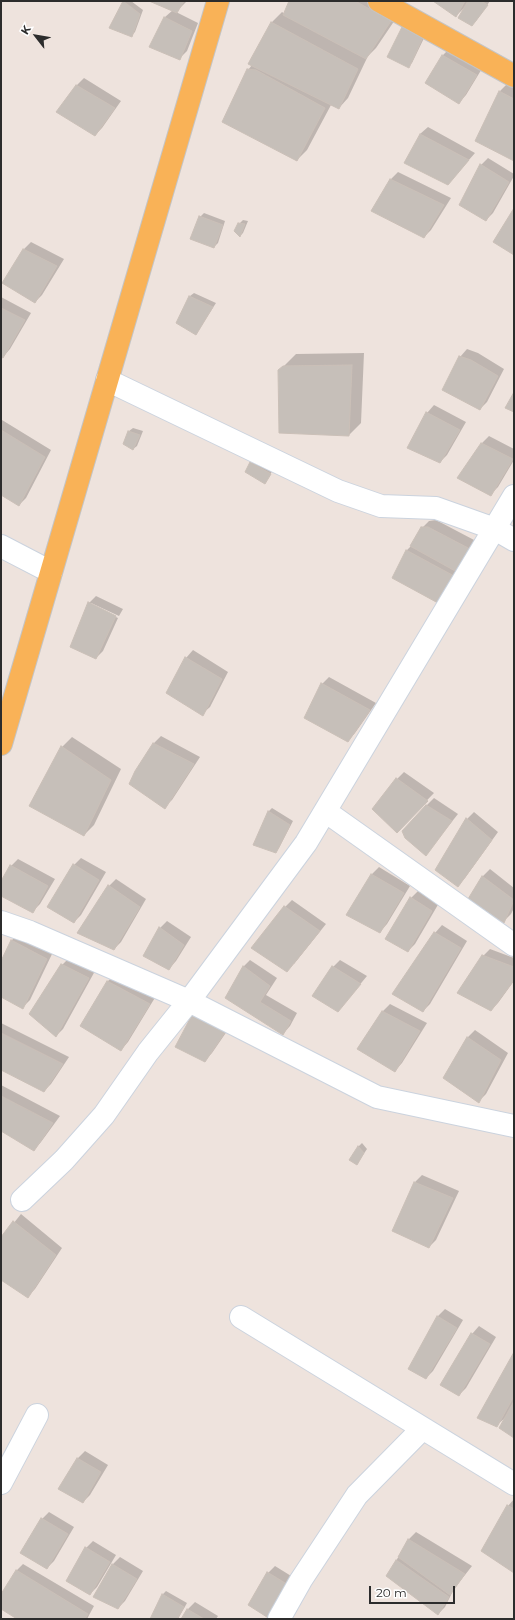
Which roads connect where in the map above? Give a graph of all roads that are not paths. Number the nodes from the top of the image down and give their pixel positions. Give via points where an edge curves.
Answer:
1 (218, 1) edge
2 (379, 1) edge
3 (514, 76) edge
4 (107, 380) junction
5 (514, 496) edge
6 (495, 529) junction
7 (514, 540) edge
8 (1, 546) edge
9 (51, 572) junction
10 (1, 744) edge
11 (325, 812) junction
12 (1, 922) edge
13 (514, 945) edge
14 (189, 1001) junction
15 (514, 1126) edge
16 (22, 1200) dead end
17 (241, 1317) dead end
18 (37, 1415) dead end
19 (422, 1428) junction
20 (1, 1483) edge
21 (514, 1484) edge
22 (279, 1619) edge

1 - 4 main road
2 - 3 main road
4 - 6 street via 338,491 381,506 436,508
4 - 9 main road
5 - 6 street
6 - 7 street
6 - 11 street
8 - 9 street
9 - 10 main road
11 - 13 street
11 - 14 street via 306,843
12 - 14 street via 30,932
14 - 15 street via 377,1097
14 - 16 street via 148,1052 104,1115 64,1160
17 - 19 street
18 - 20 street
19 - 21 street
19 - 22 street via 357,1495 301,1580

